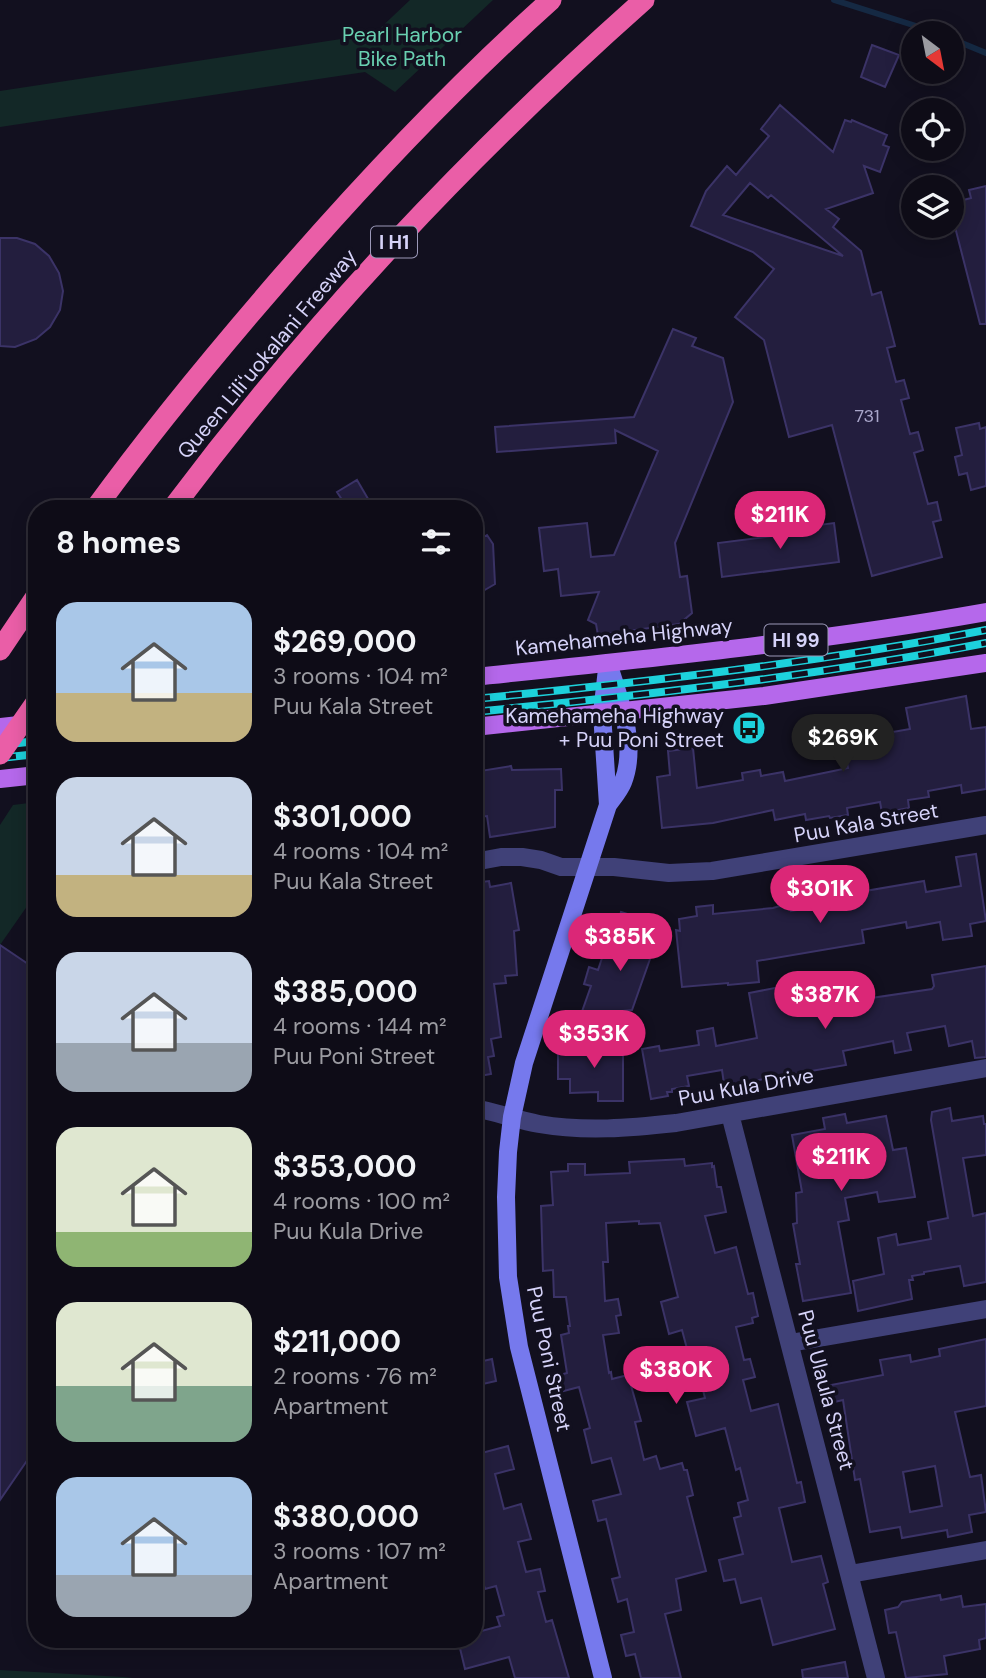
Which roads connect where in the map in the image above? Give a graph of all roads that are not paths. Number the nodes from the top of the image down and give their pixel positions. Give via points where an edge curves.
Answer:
1 (551, 0) edge
2 (644, 0) edge
3 (102, 500) edge
4 (179, 500) edge
5 (28, 607) edge
6 (986, 612) edge
7 (4, 643) edge
8 (608, 663) junction
9 (986, 663) edge
10 (483, 676) edge
11 (624, 711) junction
12 (602, 713) junction
13 (28, 714) edge
14 (28, 724) edge
15 (483, 726) edge
16 (0, 727) edge
17 (0, 754) edge
18 (28, 776) edge
19 (0, 779) edge
20 (608, 805) junction
21 (986, 825) edge
22 (483, 860) edge
23 (587, 867) junction
24 (986, 1068) edge
25 (483, 1110) edge
26 (730, 1114) junction
27 (513, 1117) junction
28 (986, 1309) edge
29 (790, 1343) junction
30 (986, 1550) edge
31 (850, 1574) junction
32 (603, 1678) edge
33 (876, 1678) edge

1 - 3 highway, Queen Liliʻuokalani Freeway via 472,72 302,253 142,444
2 - 4 highway, Queen Liliʻuokalani Freeway / I H1 via 510,122 349,290 273,378
5 - 7 highway
6 - 8 main road, Kamehameha Highway / HI 99
8 - 10 main road, Kamehameha Highway / HI 99
8 - 11 street, Puu Poni Street
8 - 12 street, Puu Poni Street
9 - 11 main road, HI 99 via 764,696
11 - 12 main road, HI 99
11 - 20 street, Puu Poni Street via 627,763 623,783
12 - 15 main road, HI 99
12 - 20 street, Puu Poni Street
13 - 17 highway, bridge
14 - 16 main road
18 - 19 main road
20 - 23 street, Puu Poni Street
21 - 23 street, Puu Kala Street via 712,871
22 - 23 street, Puu Kala Street via 522,857 561,867
23 - 27 street, Puu Poni Street via 534,1029
24 - 26 street, Puu Kula Drive
25 - 27 street, Puu Kula Drive
26 - 27 street, Puu Kula Drive via 598,1130
26 - 29 street, Puu Ulaula Street
27 - 32 street, Puu Poni Street via 506,1240 513,1315
28 - 29 street
29 - 31 street, Puu Ulaula Street
30 - 31 street
31 - 33 street, Puu Ulaula Street

